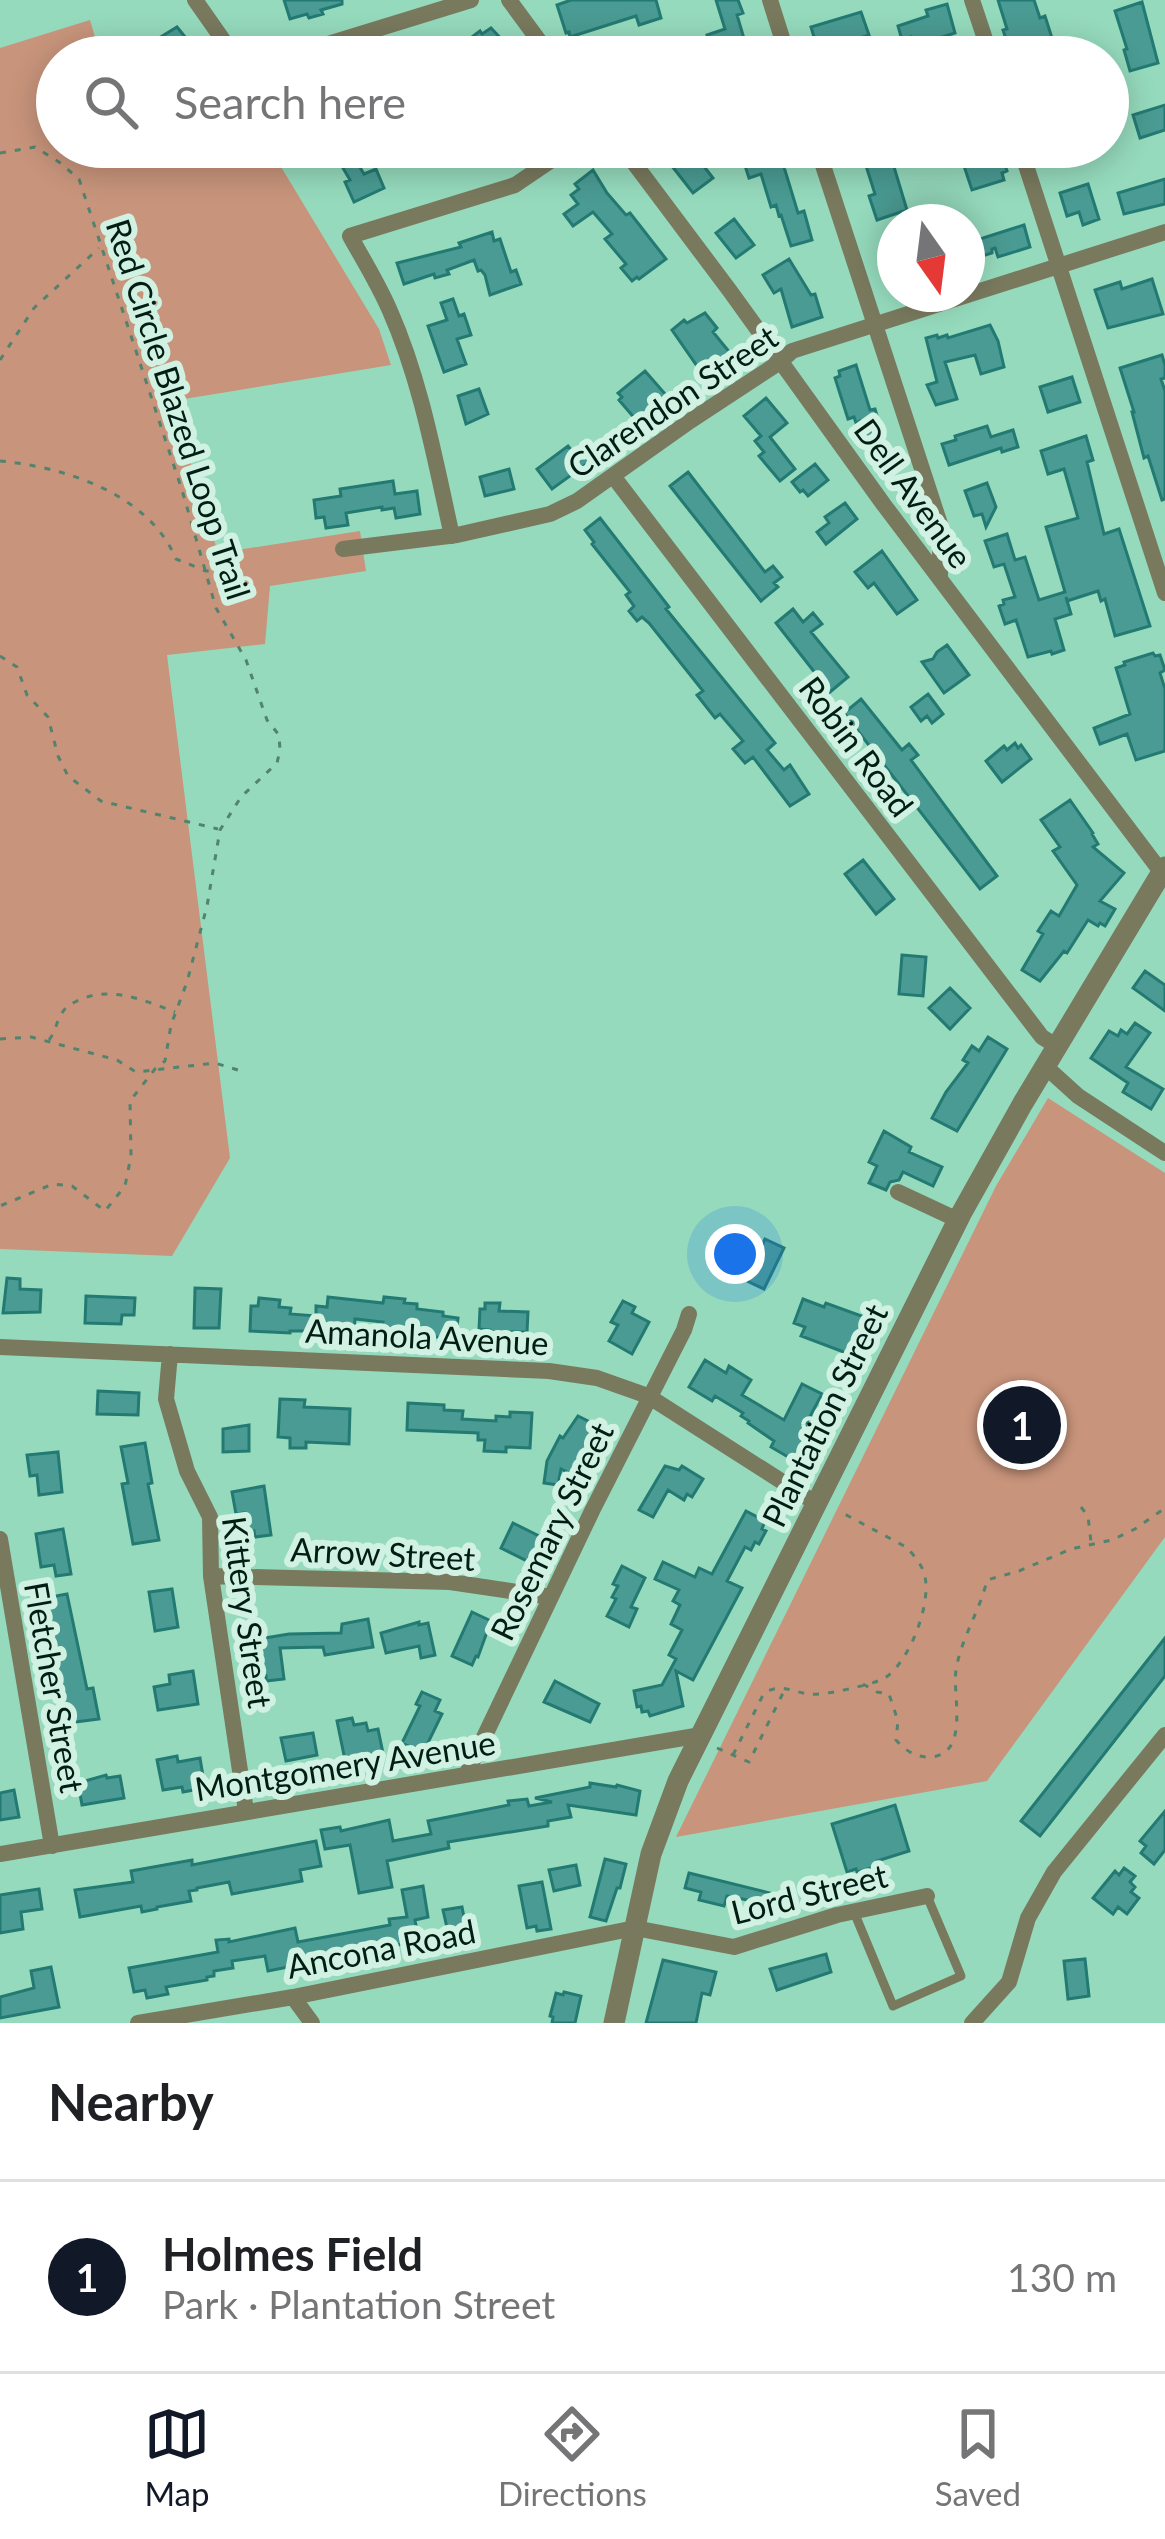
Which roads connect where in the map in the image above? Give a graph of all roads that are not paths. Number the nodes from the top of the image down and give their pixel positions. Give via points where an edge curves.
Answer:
1 (196, 0) edge
2 (471, 0) edge
3 (508, 0) edge
4 (770, 0) edge
5 (972, 0) edge
6 (221, 36) edge
7 (354, 36) edge
8 (535, 36) edge
9 (781, 36) edge
10 (984, 36) edge
11 (540, 168) edge
12 (638, 168) edge
13 (824, 168) edge
14 (1027, 168) edge
15 (1165, 232) edge
16 (1059, 266) junction
17 (874, 323) junction
18 (781, 362) junction
19 (613, 476) junction
20 (452, 536) junction
21 (344, 549) dead end
22 (940, 580) junction
23 (1165, 593) edge
24 (1163, 870) edge
25 (1058, 1047) junction
26 (1046, 1067) junction
27 (1165, 1153) edge
28 (898, 1192) dead end
29 (958, 1220) junction
30 (689, 1314) dead end
31 (0, 1347) edge
32 (170, 1354) junction
33 (650, 1397) junction
34 (817, 1504) junction
35 (0, 1539) edge
36 (212, 1576) junction
37 (551, 1597) junction
38 (1165, 1735) edge
39 (708, 1741) junction
40 (466, 1775) junction
41 (246, 1811) junction
42 (52, 1846) junction
43 (0, 1854) edge
44 (928, 1896) joint
45 (854, 1912) junction
46 (635, 1928) junction
47 (293, 1997) junction
48 (138, 2023) edge
49 (312, 2023) edge
50 (614, 2023) edge
51 (972, 2023) edge

1 - 6 street
2 - 7 street
3 - 8 street
4 - 9 street
5 - 10 street
11 - 20 street via 515,185 350,236 403,344
12 - 18 street, Dell Avenue
13 - 17 street
14 - 16 street
15 - 16 street, Clarendon Street
16 - 17 street, Clarendon Street
16 - 23 street
17 - 18 street, Clarendon Street
17 - 22 street via 940,524
18 - 19 street, Clarendon Street
18 - 22 street, Dell Avenue
19 - 20 street, Clarendon Street via 550,514
19 - 25 street, Robin Road via 1042,1037
20 - 21 street, Clarendon Street
22 - 24 street, Dell Avenue
24 - 25 street, Plantation Street
25 - 26 street, Plantation Street
26 - 27 street
26 - 29 street, Plantation Street
28 - 29 street
29 - 34 street, Plantation Street
30 - 33 street, Rosemary Street
31 - 32 street, Amanola Avenue
32 - 33 street, Amanola Avenue via 550,1371
32 - 36 street, Kittery Street via 166,1399 210,1517
33 - 34 street, Amanola Avenue
33 - 37 street, Rosemary Street
34 - 39 street, Plantation Street
35 - 42 street, Fletcher Street
36 - 37 street, Arrow Street via 450,1582
36 - 41 street, Kittery Street
37 - 40 street, Rosemary Street
38 - 51 street via 1048,1882 1009,1982
39 - 40 street, Montgomery Avenue
39 - 46 street, Plantation Street via 677,1781
40 - 41 street, Montgomery Avenue
41 - 42 street, Montgomery Avenue
42 - 43 street, Montgomery Avenue
44 - 45 street, Lord Street
44 - 45 lane via 962,1976 893,2006
45 - 46 street, Lord Street via 734,1947
46 - 47 street, Ancona Road
46 - 50 street, Plantation Street
47 - 48 street, Ancona Road
47 - 49 street

